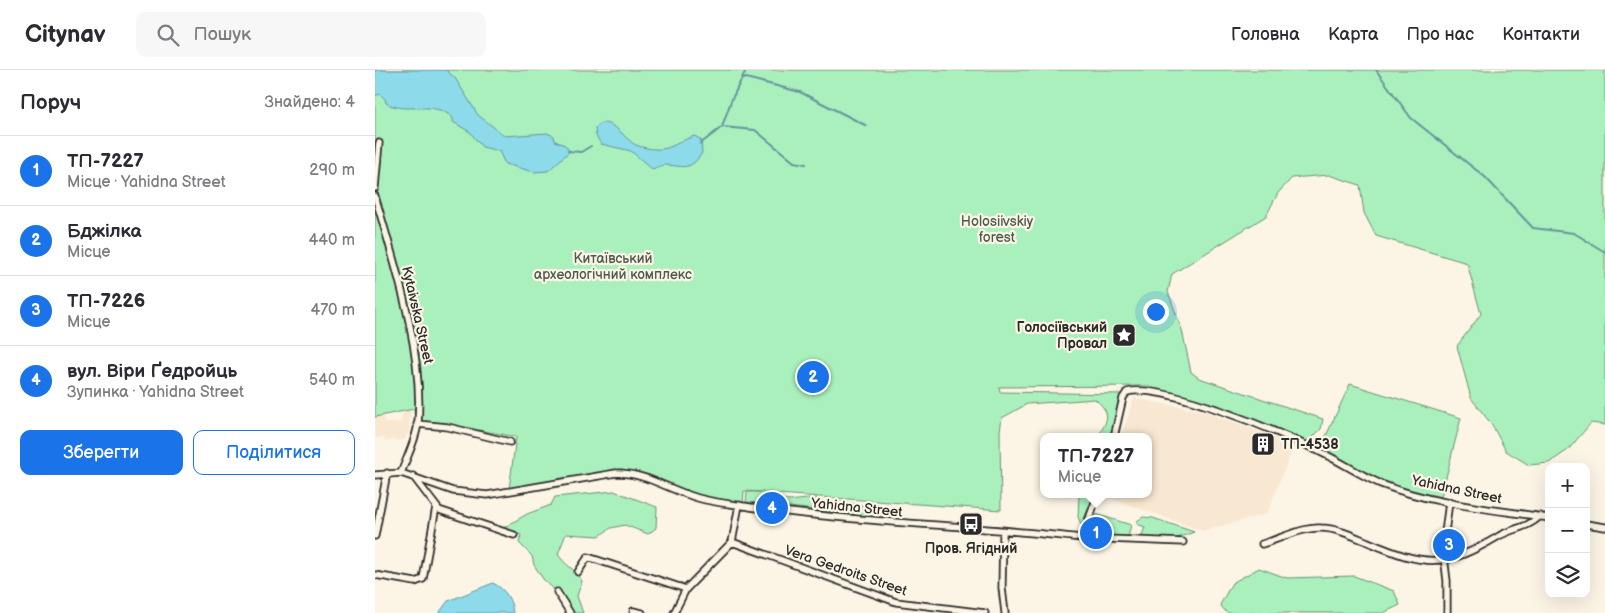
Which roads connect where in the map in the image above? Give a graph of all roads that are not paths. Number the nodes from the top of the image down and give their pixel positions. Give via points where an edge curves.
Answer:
1 (379, 143) dead end
2 (375, 188) edge
3 (375, 196) edge
4 (417, 424) junction
5 (1115, 433) edge
6 (510, 442) dead end
7 (387, 473) junction
8 (401, 473) junction
9 (375, 475) edge
10 (413, 476) junction
11 (1097, 498) edge
12 (1449, 502) junction
13 (739, 505) junction
14 (436, 507) junction
15 (1540, 516) junction
16 (1545, 517) edge
17 (1590, 524) edge
18 (1605, 526) edge
19 (1003, 530) junction
20 (514, 535) dead end
21 (375, 536) edge
22 (1082, 538) junction
23 (732, 542) junction
24 (1183, 542) dead end
25 (1262, 544) dead end
26 (1445, 560) junction
27 (578, 572) dead end
28 (375, 575) edge
29 (686, 589) junction
30 (557, 592) dead end
31 (633, 611) dead end
32 (570, 613) edge
33 (642, 613) edge
34 (674, 613) edge
35 (985, 613) edge
36 (1005, 613) edge
37 (1447, 613) edge

1 - 2 street
3 - 4 street, Kytaivska Street via 417,360
4 - 6 street via 448,427
4 - 8 street, Kytaivska Street
5 - 12 street, Yahidna Street via 1127,392 1137,389 1158,392 1220,411 1313,448 1381,483 1427,499
7 - 8 street
7 - 9 street
7 - 21 street
8 - 10 street, Yahidna Street
10 - 13 street, Yahidna Street via 453,491 487,495 631,473 644,475 666,487 699,498
10 - 14 street
11 - 22 street
12 - 15 street, Yahidna Street
12 - 26 street via 1443,532
13 - 19 street, Yahidna Street via 887,523
13 - 23 street
14 - 20 street via 447,514
14 - 28 street via 423,579 415,582
15 - 16 street, Yahidna Street
15 - 26 street via 1532,524 1506,532
17 - 18 street
19 - 22 street, Yahidna Street
19 - 36 street
22 - 24 street, Yahidna Street
23 - 29 street
23 - 35 street, Vera Gedroits Street via 896,602
25 - 26 street via 1320,528 1356,537 1415,560
26 - 37 street
27 - 29 street via 589,557
29 - 34 street
30 - 32 street
31 - 33 street

